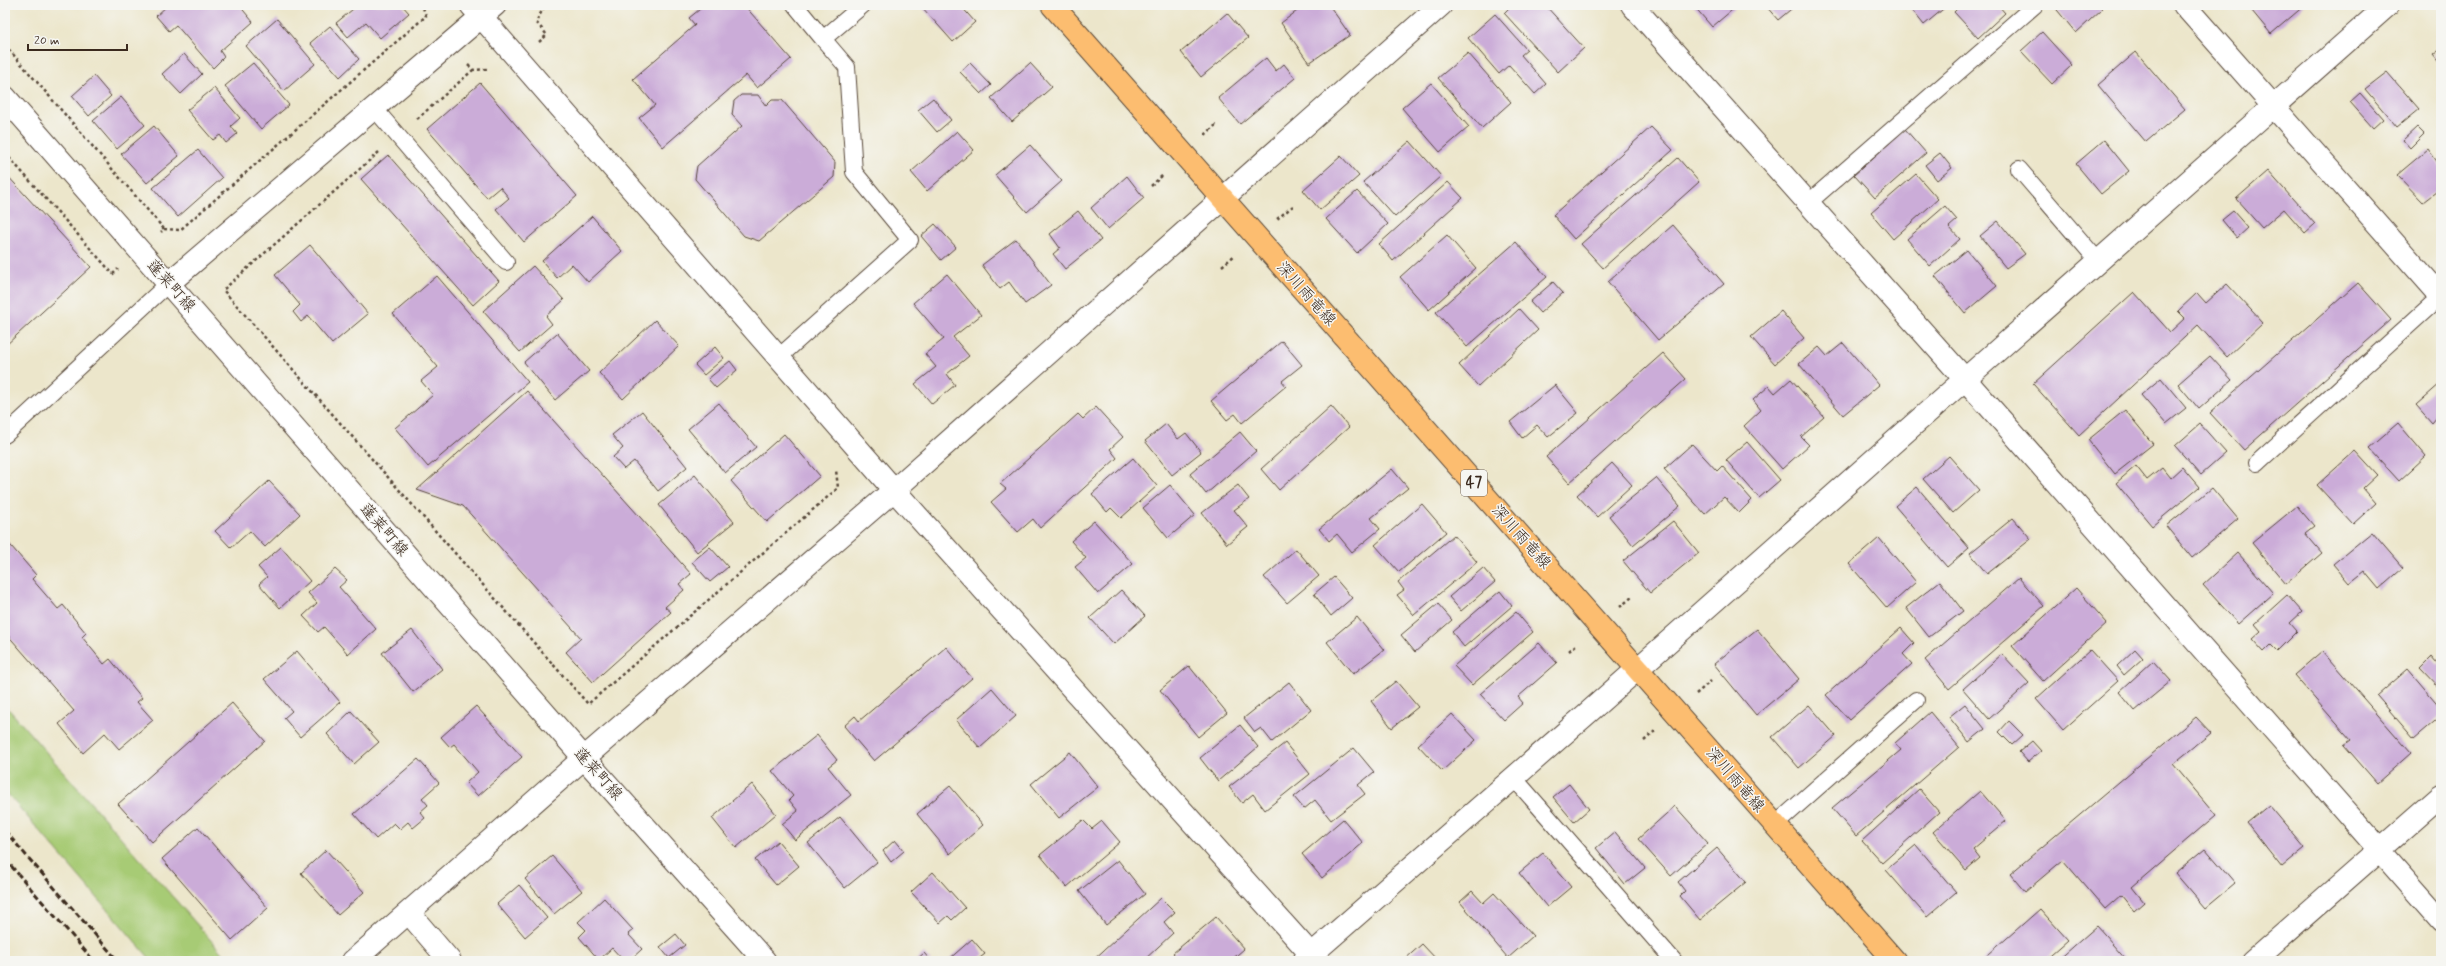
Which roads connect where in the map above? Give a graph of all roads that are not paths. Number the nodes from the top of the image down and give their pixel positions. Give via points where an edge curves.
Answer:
1 (796, 5) edge
2 (862, 5) edge
3 (1052, 5) edge
4 (1441, 5) edge
5 (1632, 5) edge
6 (2035, 5) edge
7 (2184, 5) edge
8 (2388, 5) edge
9 (483, 9) edge
10 (823, 39) junction
11 (5, 98) edge
12 (2274, 107) junction
13 (374, 108) junction
14 (2019, 169) dead end
15 (1221, 198) junction
16 (1808, 203) junction
17 (2098, 261) junction
18 (506, 262) dead end
19 (169, 284) junction
20 (2441, 296) edge
21 (779, 357) junction
22 (1965, 379) junction
23 (5, 436) edge
24 (2257, 463) dead end
25 (894, 490) junction
26 (1637, 668) junction
27 (1916, 700) dead end
28 (584, 758) junction
29 (1514, 778) junction
30 (2441, 796) edge
31 (1775, 825) junction
32 (2380, 848) junction
33 (408, 913) junction
34 (2441, 920) edge
35 (1311, 959) edge
36 (353, 961) edge
37 (450, 961) edge
38 (765, 961) edge
39 (1674, 961) edge
40 (1895, 961) edge
41 (2253, 961) edge

1 - 10 lane
2 - 10 lane
3 - 15 main road, 深川雨竜線 / 47
4 - 15 street
5 - 16 street
6 - 16 lane
7 - 12 street
8 - 12 street
9 - 13 street
9 - 21 street
10 - 21 lane via 846,67 854,172 910,240
11 - 19 street, 蓬莱町線
12 - 17 street
12 - 20 street
13 - 18 lane
13 - 19 street
14 - 17 lane
15 - 25 street
15 - 26 main road, 深川雨竜線 / 47
16 - 22 street
17 - 22 street
19 - 23 lane
19 - 28 street, 蓬莱町線
20 - 24 lane
21 - 25 street
22 - 26 street
22 - 32 street
25 - 28 street
25 - 35 street
26 - 29 street
26 - 31 main road, 深川雨竜線 / 47
27 - 31 lane
28 - 33 street
28 - 38 street, 蓬莱町線
29 - 35 street
29 - 39 lane
30 - 32 street
31 - 40 main road, 深川雨竜線 / 47
32 - 34 street
32 - 41 street
33 - 36 street
33 - 37 street

